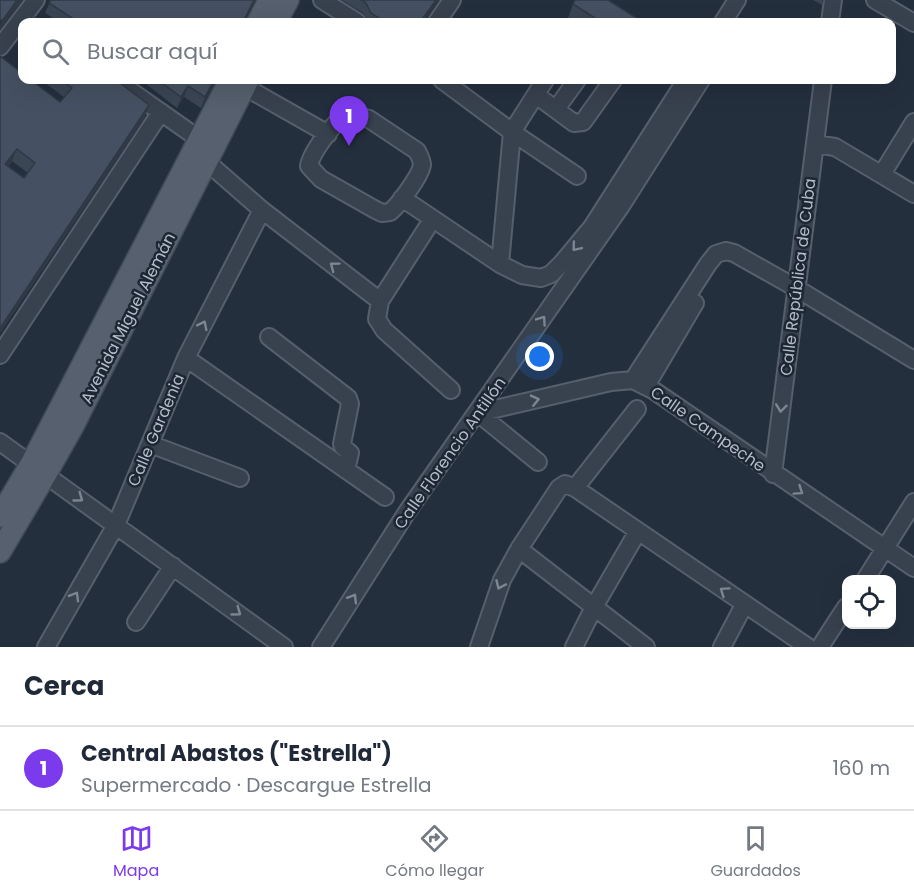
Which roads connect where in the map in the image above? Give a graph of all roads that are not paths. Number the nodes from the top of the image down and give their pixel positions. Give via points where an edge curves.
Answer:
1 (36, 0) edge
2 (269, 0) edge
3 (280, 0) edge
4 (288, 0) edge
5 (322, 0) edge
6 (452, 0) edge
7 (737, 0) edge
8 (750, 0) edge
9 (833, 0) edge
10 (875, 0) edge
11 (30, 18) edge
12 (260, 18) edge
13 (270, 18) edge
14 (278, 18) edge
15 (351, 18) edge
16 (440, 18) edge
17 (726, 18) edge
18 (739, 18) edge
19 (831, 18) edge
20 (914, 23) edge
21 (18, 30) edge
22 (1, 45) edge
23 (121, 84) edge
24 (239, 84) edge
25 (246, 84) edge
26 (447, 84) edge
27 (543, 84) edge
28 (574, 84) edge
29 (610, 84) edge
30 (683, 84) edge
31 (698, 84) edge
32 (822, 84) edge
33 (536, 95) junction
34 (556, 109) junction
35 (161, 112) junction
36 (914, 122) edge
37 (512, 132) junction
38 (328, 134) junction
39 (815, 144) junction
40 (199, 151) junction
41 (882, 174) junction
42 (577, 176) dead end
43 (914, 194) edge
44 (402, 198) junction
45 (262, 210) junction
46 (432, 219) junction
47 (500, 264) junction
48 (796, 288) junction
49 (381, 301) junction
50 (269, 337) dead end
51 (0, 355) edge
52 (186, 358) junction
53 (914, 360) edge
54 (639, 383) junction
55 (450, 390) dead end
56 (637, 409) dead end
57 (478, 413) junction
58 (0, 442) edge
59 (150, 444) junction
60 (538, 462) dead end
61 (38, 469) junction
62 (346, 470) junction
63 (773, 474) junction
64 (240, 478) dead end
65 (570, 486) junction
66 (385, 497) dead end
67 (914, 502) edge
68 (0, 516) edge
69 (116, 525) junction
70 (638, 531) junction
71 (0, 536) edge
72 (519, 549) junction
73 (885, 549) junction
74 (0, 552) edge
75 (173, 566) junction
76 (914, 568) edge
77 (868, 575) edge
78 (744, 605) junction
79 (594, 607) junction
80 (842, 613) edge
81 (136, 622) dead end
82 (46, 647) edge
83 (284, 647) edge
84 (321, 647) edge
85 (479, 647) edge
86 (574, 647) edge
87 (646, 647) edge
88 (722, 647) edge
89 (808, 647) edge
90 (820, 647) edge

1 - 11 street
2 - 12 main road
3 - 13 street
4 - 14 main road
5 - 15 street
6 - 16 street
7 - 17 street
8 - 18 street
9 - 19 street
10 - 20 street
21 - 22 street
23 - 35 street
24 - 40 main road, Avenida Miguel Alemán
25 - 38 street
26 - 37 street
27 - 33 street
28 - 34 street
29 - 34 street via 583,122 574,123
30 -> 47 street via 610,200 551,274 532,278
57 -> 31 street, Calle Florencio Antillón via 621,206
32 - 39 street, Calle República de Cuba
33 - 34 street
33 - 37 street
35 - 40 street
35 - 51 street
36 - 41 street
37 - 42 street
37 - 47 street
38 - 44 street via 309,162 315,174 382,213 390,212
38 - 44 street via 343,116 356,115 369,119 417,151 422,164
39 - 41 street via 836,147
39 - 48 street, Calle República de Cuba
40 - 45 street
40 - 61 main road, Avenida Miguel Alemán
41 - 43 street
44 - 46 street
49 -> 45 street
52 -> 45 street, Calle Gardenia
46 - 47 street
46 - 49 street
48 - 53 street
48 - 54 street via 734,253 716,254
48 -> 63 street, Calle República de Cuba
49 - 55 street via 377,310 379,324
50 - 62 street via 348,398 342,444 350,453
52 - 59 street, Calle Gardenia
52 - 62 street
57 -> 54 street, Calle Campeche via 611,381
54 - 63 street, Calle Campeche
56 - 65 street
57 - 60 street
84 -> 57 street, Calle Florencio Antillón via 407,512
58 - 61 street
59 - 64 street
59 - 69 street, Calle Gardenia
61 - 68 main road, Avenida Miguel Alemán
61 -> 69 street
61 - 71 street
61 - 74 main road, Avenida Miguel Alemán
62 - 66 street
63 -> 73 street, Calle Campeche
65 - 70 street
65 - 72 street via 560,488
67 - 73 street
69 - 75 street
82 -> 69 street, Calle Gardenia
78 -> 70 street
70 - 79 street
72 - 79 street
72 -> 85 street via 502,580
73 - 76 street, Calle Campeche
73 - 77 street
75 - 81 street
75 -> 83 street
78 - 88 street
78 - 89 street
79 - 86 street
79 - 87 street
80 - 90 street

